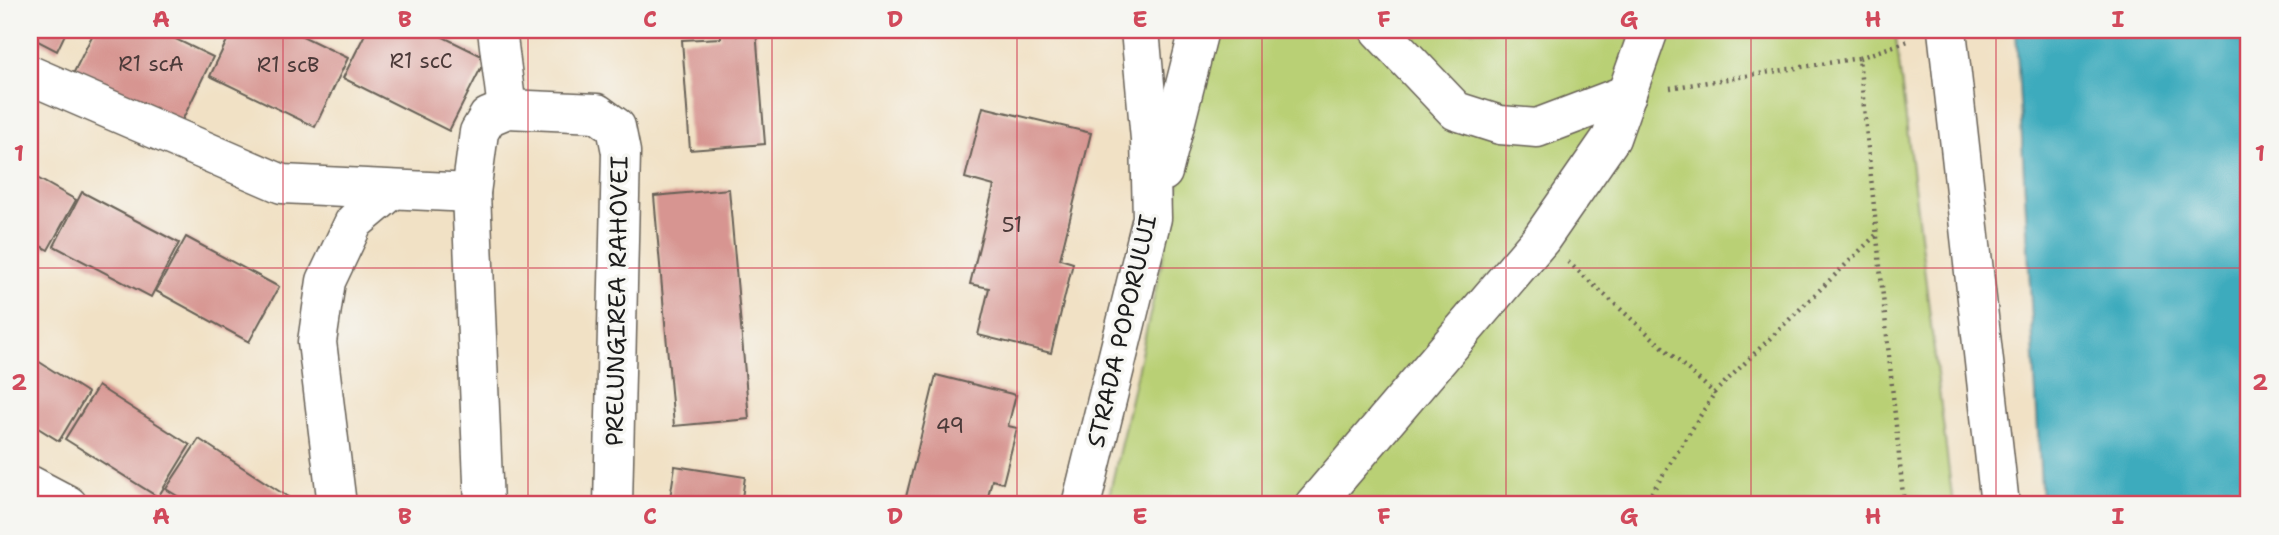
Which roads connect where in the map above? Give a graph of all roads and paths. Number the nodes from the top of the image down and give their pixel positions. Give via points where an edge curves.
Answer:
1 (497, 30) edge
2 (1140, 30) edge
3 (1199, 30) edge
4 (1379, 30) edge
5 (1649, 30) edge
6 (1932, 34) edge
7 (1859, 58) junction
8 (30, 75) edge
9 (1628, 94) junction
10 (507, 109) junction
11 (392, 190) junction
12 (471, 193) junction
13 (1152, 218) junction
14 (1877, 234) junction
15 (1541, 239) junction
16 (1714, 393) junction
17 (30, 485) edge
18 (68, 505) edge
19 (337, 505) edge
20 (484, 505) edge
21 (613, 505) edge
22 (1081, 505) edge
23 (1314, 505) edge
24 (1644, 505) edge
25 (1904, 505) edge
26 (2000, 505) edge

1 - 10 street
2 - 13 street, STRADA POPORULUI
3 - 13 street
4 - 9 street via 1456,111 1500,125 1537,128
5 - 9 street
6 - 7 path
6 - 26 street
7 - 9 path
7 - 14 path
8 - 11 street via 282,184
9 - 15 street via 1611,138
10 - 12 street via 488,117 479,132
10 - 21 street, PRELUNGIREA RAHOVEI via 597,113 616,127 621,152
11 - 12 street
11 - 19 street via 354,222 326,281 317,342
12 - 20 street
13 - 22 street, STRADA POPORULUI
14 - 16 path
14 - 25 path
15 - 16 path
15 - 23 street
16 - 24 path
17 - 18 street

